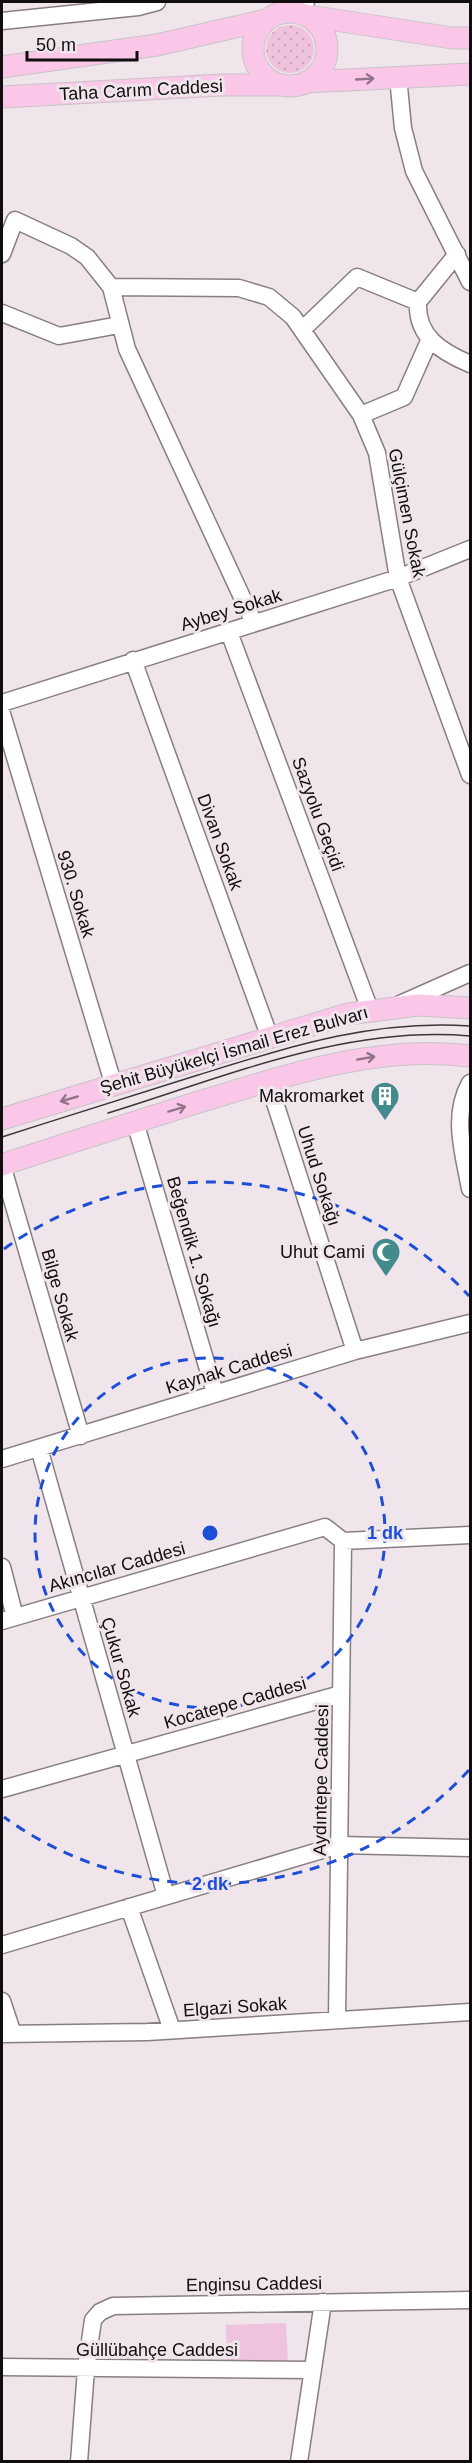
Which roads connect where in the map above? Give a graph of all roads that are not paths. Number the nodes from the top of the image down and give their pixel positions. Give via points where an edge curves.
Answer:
1 (157, 2) edge
2 (137, 4) edge
3 (305, 10) edge
4 (266, 20) junction
5 (2, 21) edge
6 (471, 38) edge
7 (2, 67) edge
8 (471, 74) edge
9 (398, 77) junction
10 (306, 82) junction
11 (280, 85) junction
12 (2, 97) edge
13 (2, 254) edge
14 (457, 254) junction
15 (471, 282) edge
16 (111, 287) junction
17 (417, 302) junction
18 (2, 313) edge
19 (119, 325) junction
20 (302, 330) junction
21 (429, 341) junction
22 (471, 364) edge
23 (361, 415) junction
24 (471, 549) edge
25 (398, 578) junction
26 (254, 623) junction
27 (229, 632) junction
28 (133, 660) junction
29 (2, 703) edge
30 (2, 714) edge
31 (471, 775) edge
32 (471, 973) edge
33 (394, 1006) junction
34 (471, 1008) edge
35 (370, 1010) junction
36 (270, 1038) junction
37 (471, 1056) edge
38 (268, 1081) junction
39 (471, 1083) edge
40 (114, 1086) junction
41 (2, 1119) edge
42 (135, 1122) junction
43 (2, 1165) edge
44 (471, 1190) edge
45 (471, 1323) edge
46 (355, 1351) junction
47 (215, 1393) junction
48 (81, 1436) junction
49 (39, 1448) junction
50 (2, 1459) edge
51 (471, 1535) edge
52 (343, 1541) junction
53 (2, 1567) edge
54 (82, 1598) junction
55 (8, 1619) edge
56 (341, 1694) junction
57 (126, 1754) junction
58 (2, 1789) edge
59 (339, 1845) junction
60 (471, 1848) edge
61 (166, 1896) junction
62 (129, 1907) junction
63 (2, 1945) edge
64 (2, 2001) edge
65 (471, 2012) edge
66 (337, 2020) junction
67 (172, 2030) junction
68 (7, 2034) edge
69 (471, 2300) edge
70 (323, 2302) junction
71 (2, 2367) edge
72 (86, 2369) junction
73 (312, 2370) junction
74 (79, 2462) edge
75 (299, 2462) edge

1 - 2 street
2 - 5 street
3 - 4 main road via 282,12
3 - 6 main road via 452,39
3 - 10 main road via 322,28 328,45 320,71
4 - 7 main road, Taha Carım Caddesi via 157,45
4 - 11 main road via 255,34 252,52 264,76
8 - 9 main road
10 -> 9 main road
9 - 14 street via 414,171
10 - 11 main road
11 - 12 main road, Taha Carım Caddesi
13 - 16 street via 15,220 87,257
14 - 15 street
14 - 17 street
16 - 19 street
16 - 20 street, Gülçimen Sokak via 249,290 278,303
17 - 20 street via 357,277
17 - 21 street via 419,323
18 - 19 street via 59,336
19 - 26 street
20 - 23 street, Gülçimen Sokak
21 - 22 street
21 - 23 street via 404,397
23 - 25 street, Gülçimen Sokak via 377,453
24 - 25 street, Aybey Sokak
25 - 26 street, Aybey Sokak
25 - 31 street, Gülçimen Sokak
26 - 27 street, Aybey Sokak
27 - 28 street, Aybey Sokak
27 - 35 street, Sazyolu Geçidi
28 - 29 street, Aybey Sokak
28 - 36 street, Divan Sokak
30 - 40 street, 930. Sokak
32 - 33 street
33 - 34 main road, Şehit Büyükelçi İsmail Erez Bulvarı
33 - 35 main road, Şehit Büyükelçi İsmail Erez Bulvarı
35 - 36 main road, Şehit Büyükelçi İsmail Erez Bulvarı via 326,1019
36 - 40 main road, Şehit Büyükelçi İsmail Erez Bulvarı
38 -> 37 main road via 373,1057 420,1053
42 -> 38 main road
38 - 46 street, Uhud Sokağı
39 - 44 street via 463,1099 460,1124
40 -> 41 main road, Şehit Büyükelçi İsmail Erez Bulvarı
42 - 43 main road
42 - 47 street, Beğendik 1. Sokağı
43 - 48 street, Bilge Sokak
45 - 46 street, Kaynak Caddesi
46 - 47 street, Kaynak Caddesi
47 - 48 street, Kaynak Caddesi
48 - 49 street, Kaynak Caddesi
49 - 50 street, Kaynak Caddesi
49 - 54 street, Çukur Sokak
51 - 52 street
52 - 54 street, Akıncılar Caddesi via 325,1527
52 - 56 street, Aydıntepe Caddesi
53 - 55 street
54 - 55 street, Akıncılar Caddesi
54 - 57 street, Çukur Sokak
56 - 57 street, Kocatepe Caddesi
56 - 59 street, Aydıntepe Caddesi
57 - 58 street, Kocatepe Caddesi
57 - 61 street, Çukur Sokak
59 - 60 street
59 - 61 street
59 - 66 street, Aydıntepe Caddesi
61 - 62 street
62 - 63 street
62 - 67 street
64 - 68 street
65 - 66 street, Elgazi Sokak
66 - 67 street, Elgazi Sokak
67 - 68 street, Elgazi Sokak
69 - 70 street, Enginsu Caddesi
70 - 72 street, Enginsu Caddesi via 113,2306 93,2320
70 - 73 street
71 - 72 street, Güllübahçe Caddesi
72 - 73 street, Güllübahçe Caddesi
72 - 74 street, Enginsu Caddesi
73 - 75 street

